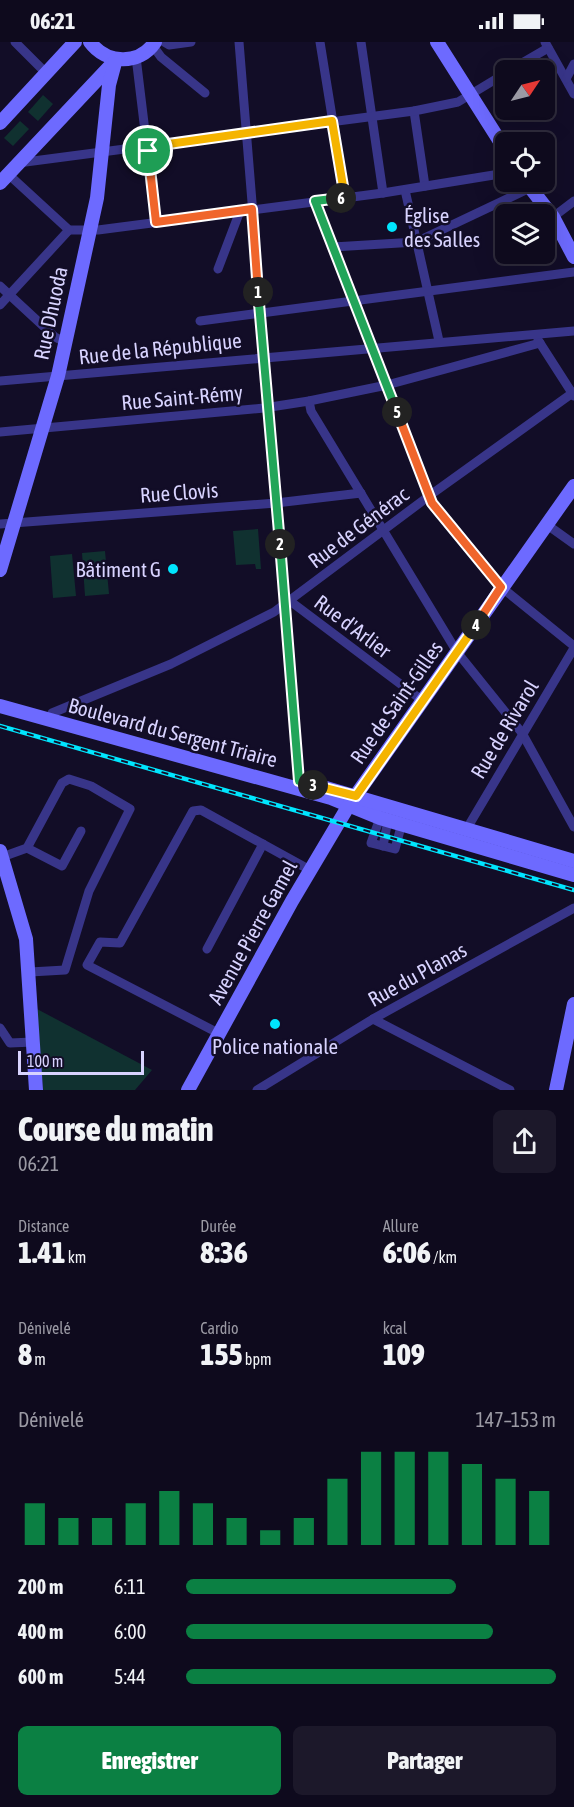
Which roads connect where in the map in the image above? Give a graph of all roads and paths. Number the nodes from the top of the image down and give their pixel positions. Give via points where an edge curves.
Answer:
1 (15, 42) edge
2 (75, 42) edge
3 (81, 42) edge
4 (90, 42) edge
5 (191, 42) edge
6 (249, 42) edge
7 (320, 42) edge
8 (361, 42) edge
9 (437, 42) edge
10 (157, 43) edge
11 (546, 45) edge
12 (240, 46) edge
13 (136, 57) junction
14 (116, 59) junction
15 (524, 60) edge
16 (574, 64) edge
17 (46, 73) junction
18 (107, 79) junction
19 (495, 79) edge
20 (566, 79) junction
21 (205, 93) dead end
22 (574, 94) edge
23 (466, 96) junction
24 (414, 111) junction
25 (372, 116) junction
26 (332, 121) junction
27 (0, 123) edge
28 (246, 133) junction
29 (495, 136) edge
30 (147, 147) junction
31 (103, 152) junction
32 (18, 163) junction
33 (495, 175) edge
34 (4, 178) edge
35 (425, 186) junction
36 (405, 190) junction
37 (514, 192) edge
38 (533, 192) edge
39 (383, 193) junction
40 (345, 198) junction
41 (315, 201) junction
42 (574, 201) edge
43 (543, 204) edge
44 (252, 209) junction
45 (240, 211) junction
46 (555, 215) edge
47 (555, 221) edge
48 (156, 222) junction
49 (69, 230) junction
50 (89, 230) junction
51 (417, 242) junction
52 (333, 247) junction
53 (574, 256) edge
54 (218, 269) dead end
55 (574, 272) edge
56 (0, 286) edge
57 (428, 291) junction
58 (9, 295) junction
59 (353, 301) junction
60 (0, 305) edge
61 (260, 314) junction
62 (200, 321) dead end
63 (574, 331) edge
64 (534, 333) junction
65 (439, 341) junction
66 (65, 342) junction
67 (540, 343) junction
68 (371, 347) junction
69 (263, 356) junction
70 (58, 376) junction
71 (0, 381) edge
72 (387, 385) junction
73 (573, 394) edge
74 (309, 401) junction
75 (268, 407) junction
76 (44, 428) junction
77 (0, 432) edge
78 (574, 486) edge
79 (361, 493) junction
80 (429, 496) junction
81 (276, 503) junction
82 (7, 523) edge
83 (546, 524) junction
84 (384, 529) junction
85 (574, 544) edge
86 (0, 570) edge
87 (501, 587) junction
88 (287, 602) junction
89 (574, 647) edge
90 (457, 652) junction
91 (0, 700) edge
92 (423, 701) junction
93 (0, 706) edge
94 (52, 713) junction
95 (522, 733) junction
96 (299, 781) junction
97 (352, 800) junction
98 (390, 820) junction
99 (574, 827) edge
100 (466, 830) junction
101 (81, 831) dead end
102 (263, 844) junction
103 (383, 846) junction
104 (27, 848) junction
105 (1, 854) edge
106 (574, 861) edge
107 (310, 870) junction
108 (574, 874) edge
109 (574, 908) edge
110 (207, 949) dead end
111 (30, 972) junction
112 (574, 1004) edge
113 (373, 1019) junction
114 (0, 1028) edge
115 (220, 1034) junction
116 (33, 1042) junction
117 (279, 1077) junction
118 (36, 1090) edge
119 (188, 1090) edge
120 (257, 1090) edge
121 (273, 1090) edge
122 (510, 1090) edge
123 (556, 1090) edge

1 - 17 street
2 - 17 street
3 - 18 street
4 - 14 street via 102,54
5 - 10 street
6 - 12 street
7 - 26 street
8 - 25 street
9 - 23 street
10 - 13 street
10 - 21 street via 161,57
11 - 15 street
11 - 20 street
12 - 28 street
13 - 14 street
13 - 30 street
14 - 18 street, Rue Dhuoda
16 - 20 street
17 - 27 street
18 - 31 street, Rue Dhuoda
18 - 32 street
19 - 23 street
20 - 22 street
23 - 24 street
23 - 29 street
24 - 25 street
24 - 35 street
25 - 26 street
25 - 39 street
26 - 28 street
26 - 40 street
28 - 30 street
28 - 44 street
30 - 31 street
30 - 48 street
31 - 32 street
31 - 50 street, Rue Dhuoda
32 - 34 street
33 - 35 street
34 - 49 street
35 - 36 street
36 - 39 street
36 - 51 street
37 - 51 street
38 - 43 street
39 - 40 street
40 - 41 street
41 - 44 street
41 - 52 street
42 - 46 street
44 - 45 street
44 - 61 street
45 - 48 street
45 - 54 street
47 - 53 street
48 - 50 street
49 - 50 street
49 - 58 street
50 - 66 street, Rue Dhuoda
51 - 52 street
51 - 57 street
52 - 59 street
55 - 57 street
56 - 58 street
57 - 59 street
57 - 65 street
58 - 60 street
58 - 66 street
59 - 61 street
59 - 68 street
61 - 62 street
61 - 69 street
63 - 64 street, Rue de la République
64 - 65 street, Rue de la République
64 - 67 street
65 - 68 street, Rue de la République
66 - 70 street, Rue Dhuoda
67 - 72 street, Rue Saint-Rémy
67 - 73 street
68 - 69 street, Rue de la République
68 - 72 street
69 - 70 street, Rue de la République
69 - 75 street
70 - 71 street, Rue de la République
70 - 76 street, Rue Dhuoda
72 - 74 street, Rue Saint-Rémy
72 - 80 street
73 - 80 street, Rue de Générac
74 - 75 street, Rue Saint-Rémy
74 - 79 street via 311,411
75 - 76 street, Rue Saint-Rémy
75 - 81 street
76 - 77 street, Rue Saint-Rémy
76 - 82 street, Rue Dhuoda
78 - 83 street, Rue de Saint-Gilles
79 - 81 street, Rue Clovis
79 - 84 street
80 - 84 street, Rue de Générac
80 - 87 street
81 - 82 street, Rue Clovis
81 - 88 street
82 - 86 street, Rue Dhuoda
83 - 85 street
83 - 87 street, Rue de Saint-Gilles
84 - 88 street, Rue de Générac
84 - 90 street
87 - 89 street
87 - 90 street, Rue de Saint-Gilles
88 - 92 street, Rue d'Arlier
88 - 94 street, Rue de Générac via 171,664
88 - 96 street
89 - 95 street, Rue de Rivarol
90 - 92 street, Rue de Saint-Gilles
90 - 95 street
91 - 94 street, Boulevard du Sergent Triaire
92 - 97 street, Rue de Saint-Gilles
93 - 97 street, Boulevard du Sergent Triaire
94 - 96 street, Boulevard du Sergent Triaire
95 - 99 street
95 - 100 street, Rue de Rivarol
96 - 97 street, Boulevard du Sergent Triaire
97 - 98 street, Boulevard du Sergent Triaire
97 - 100 street, Boulevard du Sergent Triaire
97 - 107 street, Avenue Pierre Gamel
98 - 103 street
98 - 103 street via 395,849
98 - 103 street via 371,843
98 - 108 street, Boulevard du Sergent Triaire
100 - 106 street, Boulevard du Sergent Triaire
101 - 104 street via 62,866
102 - 107 street
102 - 110 street
102 - 115 street via 201,810 193,811 120,943 100,942 87,965
104 - 105 street
104 - 111 street via 62,783 69,779 91,786 130,809 88,891 65,970
105 - 111 street via 26,939
107 - 115 street, Avenue Pierre Gamel
109 - 113 street, Rue du Planas
111 - 116 street
112 - 123 street
113 - 117 street, Rue du Planas
113 - 122 street
114 - 116 street via 10,1044
115 - 119 street, Avenue Pierre Gamel
116 - 118 street
117 - 120 street, Rue du Planas
117 - 121 street

